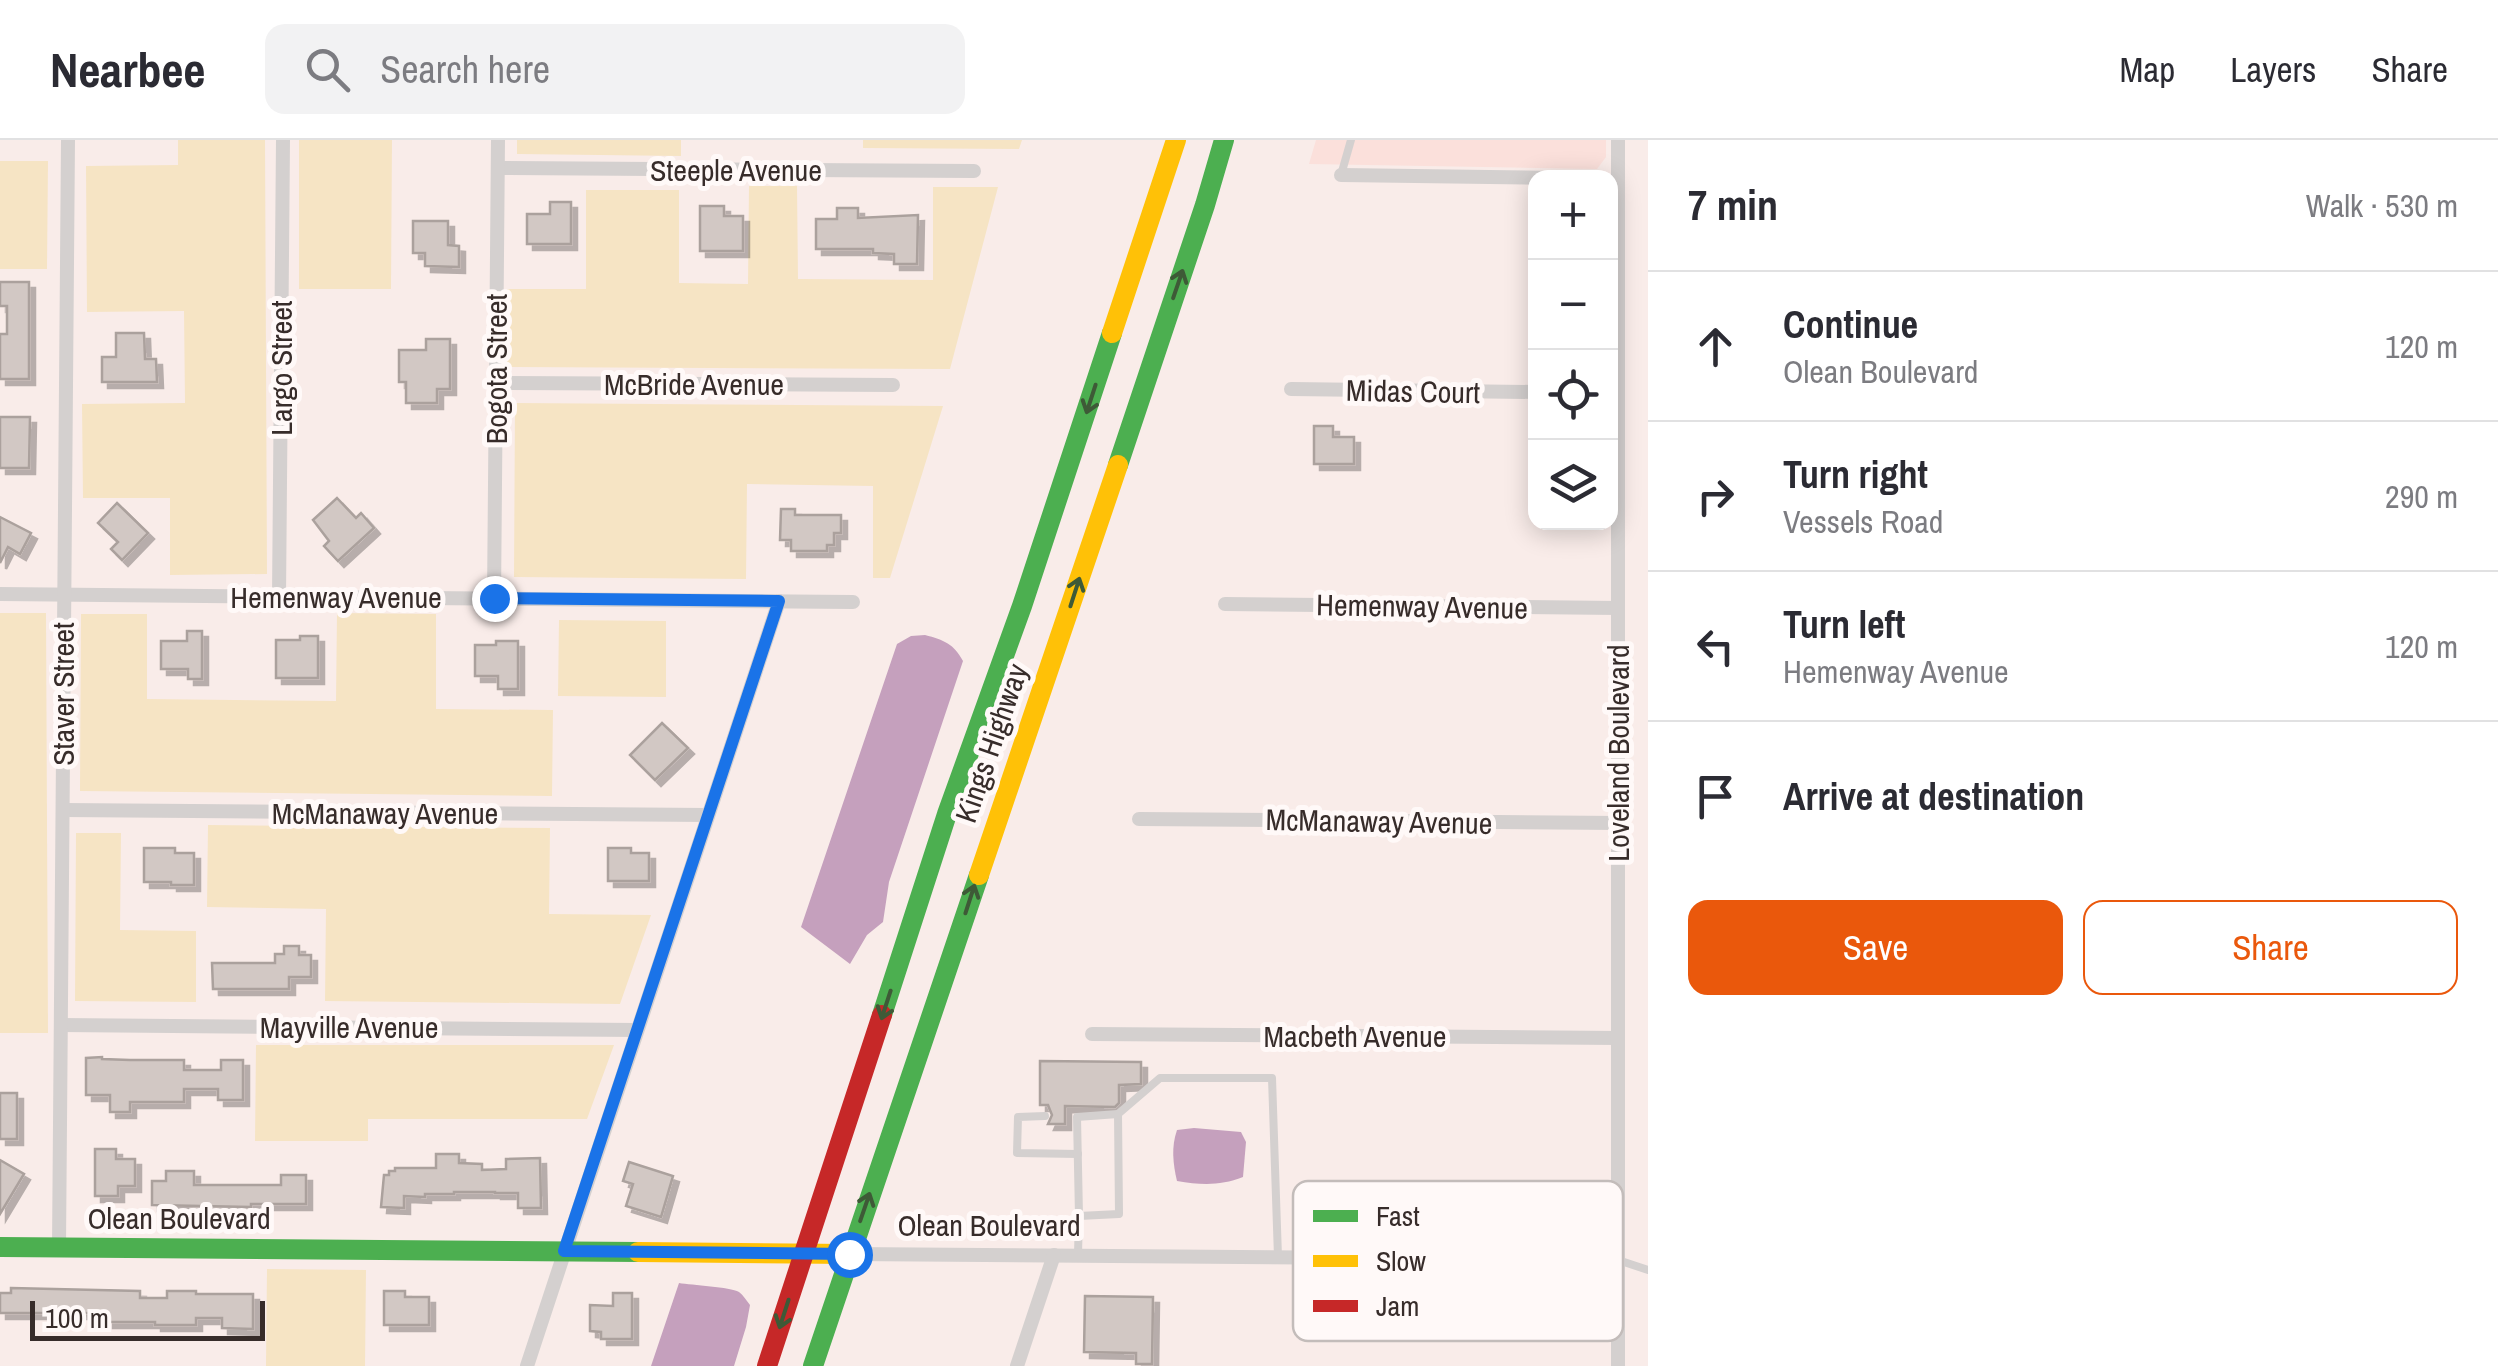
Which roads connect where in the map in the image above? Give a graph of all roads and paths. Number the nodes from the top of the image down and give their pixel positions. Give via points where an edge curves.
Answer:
1 (68, 140) edge
2 (283, 140) edge
3 (498, 140) edge
4 (1176, 140) edge
5 (1224, 140) edge
6 (1352, 140) edge
7 (1618, 140) edge
8 (498, 168) junction
9 (1615, 170) edge
10 (974, 171) dead end
11 (1341, 175) joint
12 (1528, 178) edge
13 (1614, 260) edge
14 (1614, 350) edge
15 (496, 383) junction
16 (892, 386) dead end
17 (1291, 389) dead end
18 (1528, 392) edge
19 (1615, 440) edge
20 (0, 594) edge
21 (64, 595) junction
22 (280, 597) junction
23 (494, 598) junction
24 (779, 601) junction
25 (853, 602) dead end
26 (1226, 604) dead end
27 (1618, 608) junction
28 (62, 810) junction
29 (708, 815) junction
30 (1139, 819) dead end
31 (1618, 823) junction
32 (61, 1025) junction
33 (638, 1030) junction
34 (1092, 1034) dead end
35 (1618, 1038) junction
36 (1118, 1114) junction
37 (1045, 1116) dead end
38 (1065, 1116) dead end
39 (1077, 1116) junction
40 (1078, 1154) junction
41 (1618, 1181) edge
42 (1079, 1216) junction
43 (0, 1246) edge
44 (59, 1247) junction
45 (564, 1251) junction
46 (803, 1253) junction
47 (849, 1254) junction
48 (1054, 1256) junction
49 (1078, 1256) junction
50 (1278, 1257) junction
51 (1293, 1257) edge
52 (1623, 1262) edge
53 (1648, 1270) edge
54 (527, 1366) edge
55 (767, 1366) edge
56 (813, 1366) edge
57 (1017, 1366) edge

1 - 21 street, Staver Street
2 - 22 street, Largo Street
3 - 8 street, Bogota Street
4 -> 46 main road, Kings Highway
47 -> 5 main road, Kings Highway
6 - 11 lane
7 - 9 street, Loveland Boulevard
8 - 10 street, Steeple Avenue
8 - 15 street, Bogota Street
11 - 12 street
13 - 14 street, Loveland Boulevard
15 - 16 street, McBride Avenue
15 - 23 street, Bogota Street
17 - 18 street, Midas Court
19 - 27 street, Loveland Boulevard
20 - 21 street, Hemenway Avenue
21 - 22 street, Hemenway Avenue
21 - 28 street, Staver Street
22 - 23 street, Hemenway Avenue
23 - 24 street, Hemenway Avenue
24 - 25 street, Hemenway Avenue
24 - 29 street
26 - 27 street, Hemenway Avenue
27 - 31 street, Loveland Boulevard
28 - 29 street, McManaway Avenue
28 - 32 street, Staver Street
29 - 33 street
30 - 31 street, McManaway Avenue
31 - 35 street, Loveland Boulevard
32 - 33 street, Mayville Avenue
32 - 44 street, Staver Street
33 - 45 street
34 - 35 street, Macbeth Avenue
35 - 41 street, Loveland Boulevard
36 - 39 lane
36 - 42 lane via 1119,1214
36 - 50 lane via 1160,1078 1272,1078
37 - 40 lane via 1018,1116 1017,1153
38 - 39 lane
39 - 40 lane
40 - 42 lane
42 - 49 lane
43 - 44 main road, Olean Boulevard
44 - 45 main road, Olean Boulevard
45 - 46 main road, Olean Boulevard
45 - 54 street
46 - 47 main road, Olean Boulevard
46 -> 55 main road, Kings Highway
47 - 48 street, Olean Boulevard
47 - 56 main road, Kings Highway
48 - 49 street, Olean Boulevard
48 - 57 street
49 - 50 street, Olean Boulevard
50 - 51 street, Olean Boulevard
52 - 53 lane

